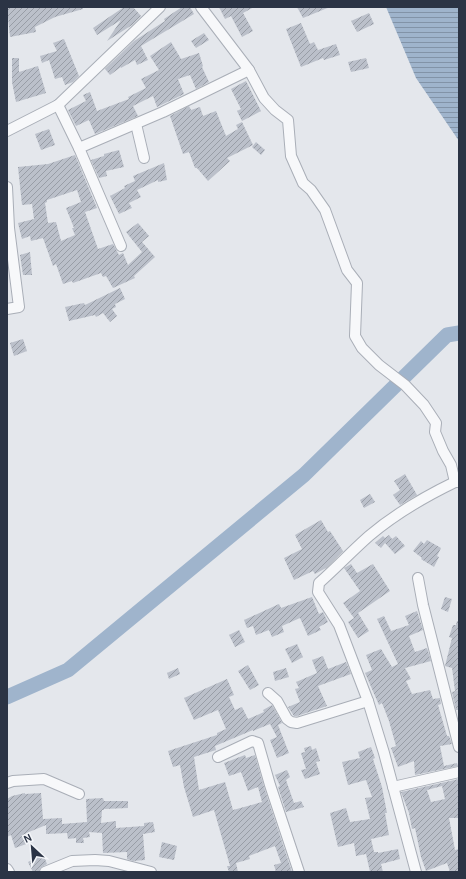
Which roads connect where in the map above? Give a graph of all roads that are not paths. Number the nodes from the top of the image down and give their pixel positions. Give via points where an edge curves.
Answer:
1 (160, 7) edge
2 (201, 7) edge
3 (249, 70) junction
4 (58, 105) junction
5 (136, 124) junction
6 (7, 131) edge
7 (79, 148) junction
8 (144, 158) dead end
9 (7, 187) edge
10 (8, 204) edge
11 (122, 246) dead end
12 (7, 309) edge
13 (457, 482) edge
14 (418, 578) dead end
15 (268, 693) dead end
16 (368, 701) junction
17 (459, 747) edge
18 (218, 757) dead end
19 (459, 772) edge
20 (7, 783) edge
21 (393, 787) junction
22 (80, 794) dead end
23 (7, 869) edge
24 (9, 872) edge
25 (45, 872) edge
26 (151, 872) edge
27 (299, 872) edge
28 (416, 872) edge

1 - 4 street
2 - 3 street
3 - 5 street
3 - 13 street via 264,98 288,120 291,156 303,183 325,210 347,270 356,283 355,336 362,348 379,365 424,405 436,423 435,432
4 - 6 street
4 - 7 street
5 - 7 street
5 - 8 street
7 - 11 street
9 - 10 street
10 - 12 street via 19,308
13 - 16 street via 425,496 395,516 368,537 319,583 318,592 340,625
14 - 17 street
15 - 16 street via 277,701 287,720 291,722
16 - 21 street
18 - 27 street via 252,741 258,743
19 - 21 street
20 - 22 street via 44,779
21 - 28 street
23 - 24 street
25 - 26 street via 72,861 95,860

